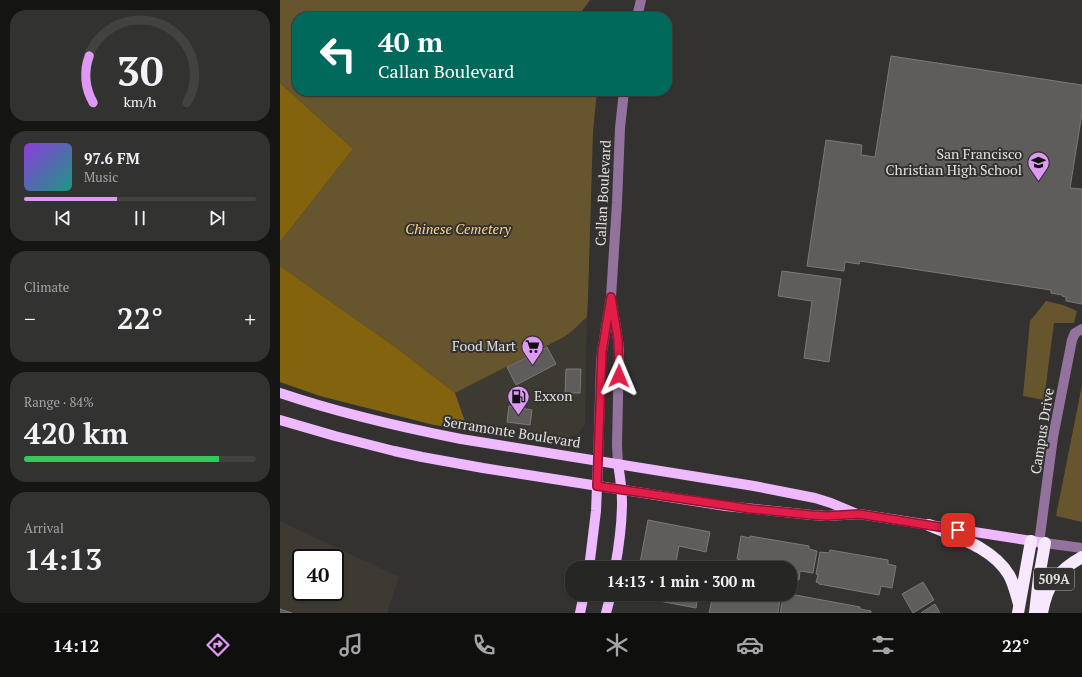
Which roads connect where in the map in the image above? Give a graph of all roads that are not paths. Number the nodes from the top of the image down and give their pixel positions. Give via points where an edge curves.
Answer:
1 (641, 0) edge
2 (638, 12) edge
3 (623, 96) edge
4 (611, 297) junction
5 (1082, 329) edge
6 (280, 393) edge
7 (280, 420) edge
8 (598, 460) junction
9 (618, 464) junction
10 (597, 486) junction
11 (621, 490) junction
12 (859, 514) junction
13 (929, 525) junction
14 (1038, 542) junction
15 (1082, 548) edge
16 (1082, 557) edge
17 (590, 561) edge
18 (616, 561) edge
19 (583, 601) edge
20 (609, 601) edge
21 (1018, 609) edge
22 (580, 613) edge
23 (606, 613) edge
24 (1035, 613) edge
25 (1042, 613) edge

1 - 2 street
3 - 4 street, Callan Boulevard
4 - 8 street, Callan Boulevard via 602,352
4 - 9 street, Callan Boulevard via 619,351
5 - 14 street, Campus Drive via 1075,333 1072,340
6 - 8 main road, Serramonte Boulevard via 430,433
7 - 10 main road, Serramonte Boulevard via 422,457
8 - 9 main road, Serramonte Boulevard
8 - 10 main road, Callan Boulevard
9 - 11 main road, Callan Boulevard
9 - 12 main road, Serramonte Boulevard via 815,498
10 - 11 main road, Serramonte Boulevard
10 - 17 main road, Callan Boulevard
11 - 12 main road, Serramonte Boulevard via 751,509 827,516
11 - 18 main road, Callan Boulevard via 621,526
12 - 13 main road, Serramonte Boulevard
13 - 14 main road, Serramonte Boulevard
13 - 21 highway via 979,548 999,563 1011,581
14 - 15 street, Serramonte Boulevard
14 - 21 highway
14 - 24 highway, 509A via 1039,577
16 - 25 highway, 509A via 1054,579
19 - 22 main road
20 - 23 main road

